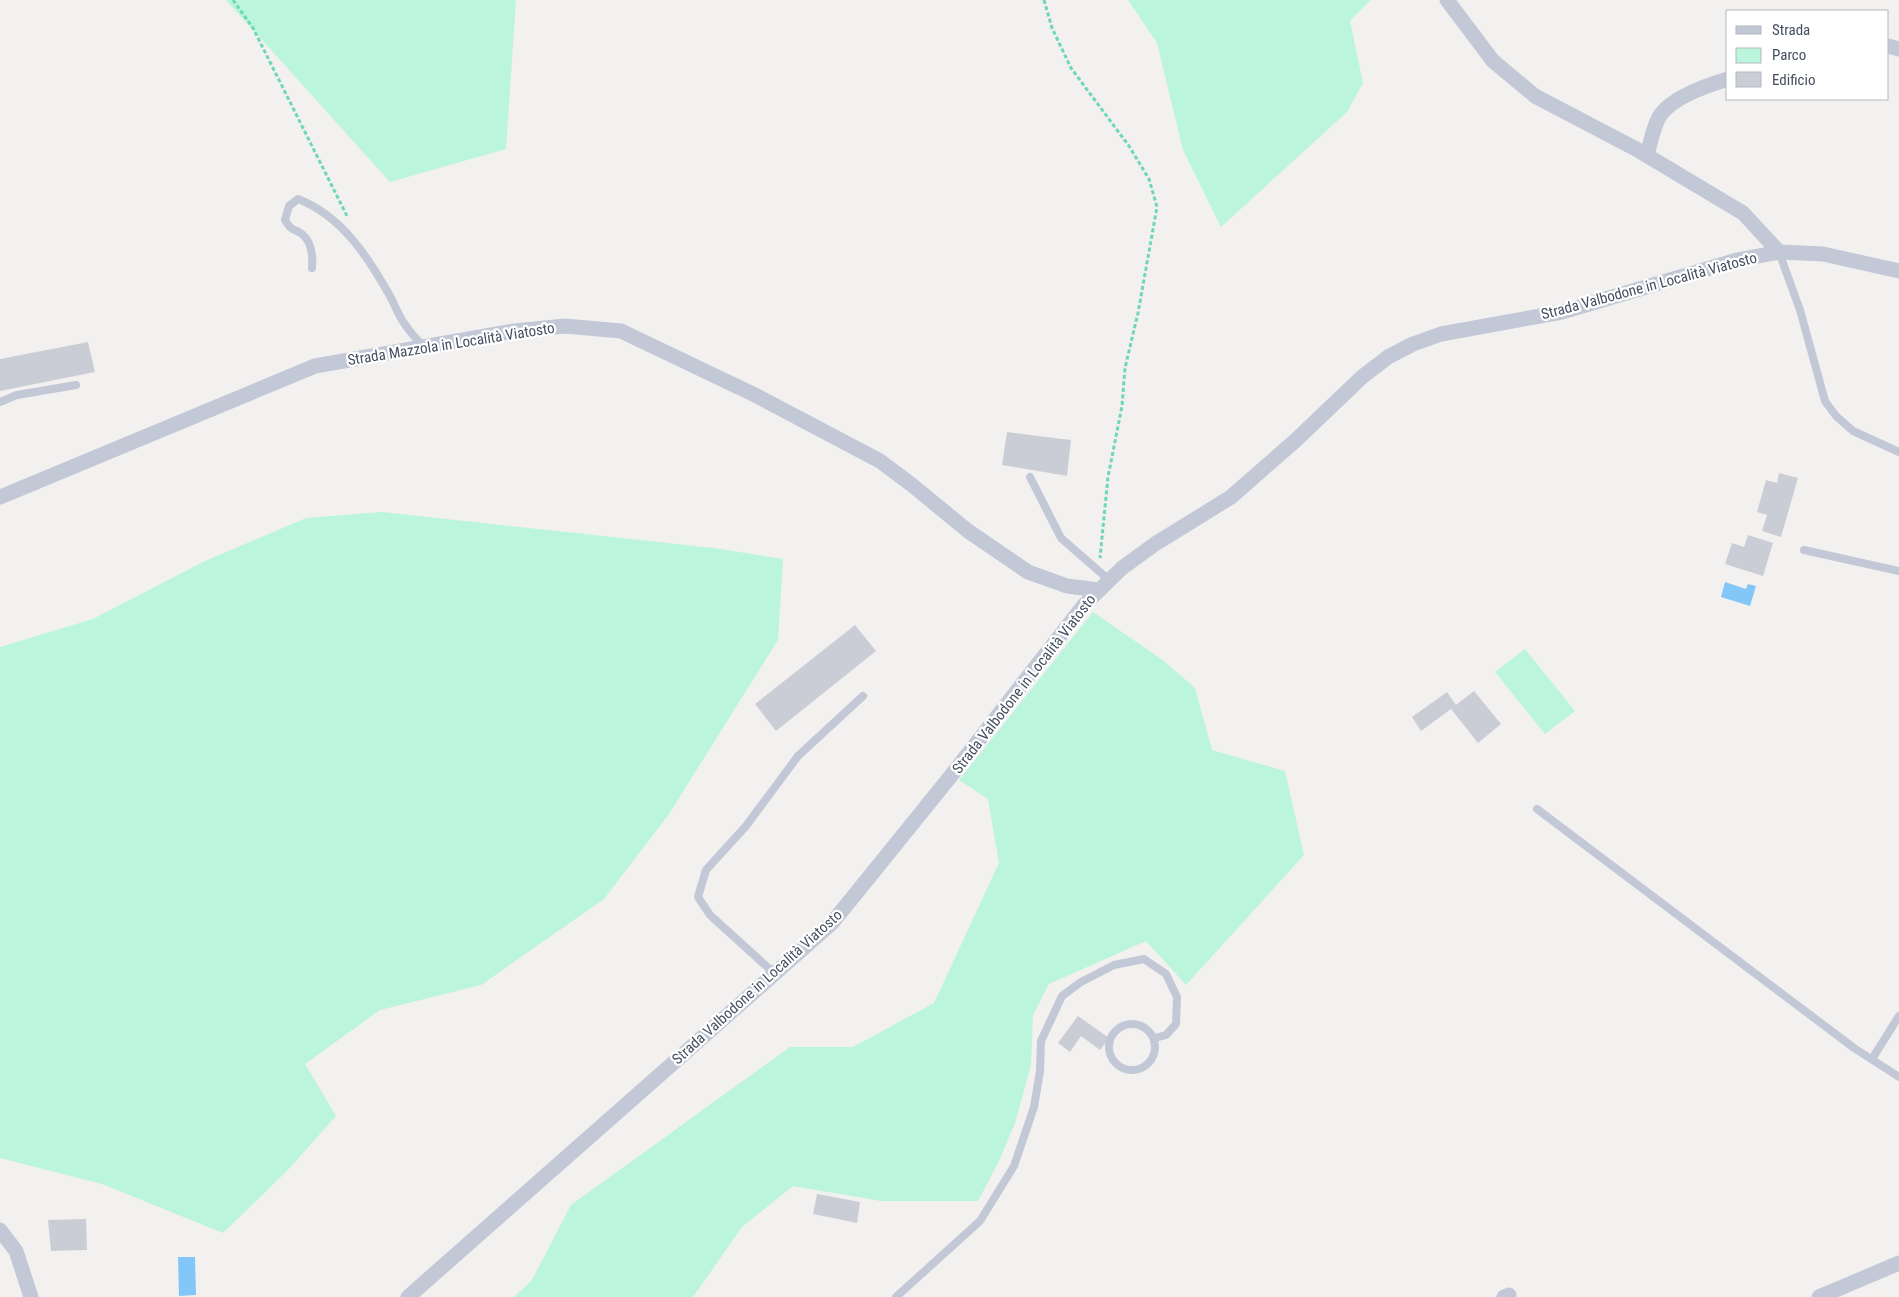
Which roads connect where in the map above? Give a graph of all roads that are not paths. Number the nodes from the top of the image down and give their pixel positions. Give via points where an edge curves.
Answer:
1 (1447, 0) edge
2 (1726, 80) edge
3 (1647, 155) junction
4 (1779, 252) junction
5 (312, 268) dead end
6 (1899, 271) edge
7 (424, 347) junction
8 (76, 385) dead end
9 (0, 402) edge
10 (1899, 452) edge
11 (1030, 478) dead end
12 (0, 497) edge
13 (1804, 550) dead end
14 (1899, 571) edge
15 (1103, 581) junction
16 (863, 696) dead end
17 (1537, 808) dead end
18 (775, 974) junction
19 (1899, 1016) edge
20 (1155, 1038) junction
21 (1872, 1059) junction
22 (1899, 1077) edge
23 (0, 1230) edge
24 (1899, 1263) edge
25 (31, 1297) edge
26 (408, 1297) edge
27 (896, 1297) edge
28 (1819, 1297) edge

1 - 3 street via 1493,61 1535,96
2 - 3 street via 1692,93 1660,114
3 - 4 street via 1744,213
4 - 6 street, Strada Valbodone in Località Viatosto via 1823,254
4 - 10 lane via 1800,310 1825,400 1836,416 1854,431
4 - 15 street, Strada Valbodone in Località Viatosto via 1737,260 1562,312 1441,334 1413,344 1388,357 1362,377 1231,497
5 - 7 lane via 313,254 308,243 302,234 290,229 285,220 288,206 298,199 312,204 348,234 367,257 404,323
7 - 12 street, Strada Mazzola in Località Viatosto via 315,366
7 - 15 street, Strada Mazzola in Località Viatosto via 565,326 621,331 755,395 880,461 968,531 1028,572 1067,586
8 - 9 lane via 17,395
11 - 15 lane via 1061,538
13 - 14 lane
15 - 18 street, Strada Valbodone in Località Viatosto via 849,903 832,923
16 - 18 lane via 798,756 746,826 706,870 698,897 710,915
17 - 21 lane
18 - 26 street, Strada Valbodone in Località Viatosto
19 - 21 lane
20 - 20 lane via 1155,1054 1145,1068 1128,1071 1114,1063 1108,1047 1113,1032 1127,1023 1144,1026
20 - 27 lane via 1166,1035 1176,1024 1177,997 1166,974 1144,959 1114,965 1062,996 1041,1041 1034,1107 1014,1166 980,1221
21 - 22 lane
23 - 25 street via 16,1252
24 - 28 street

